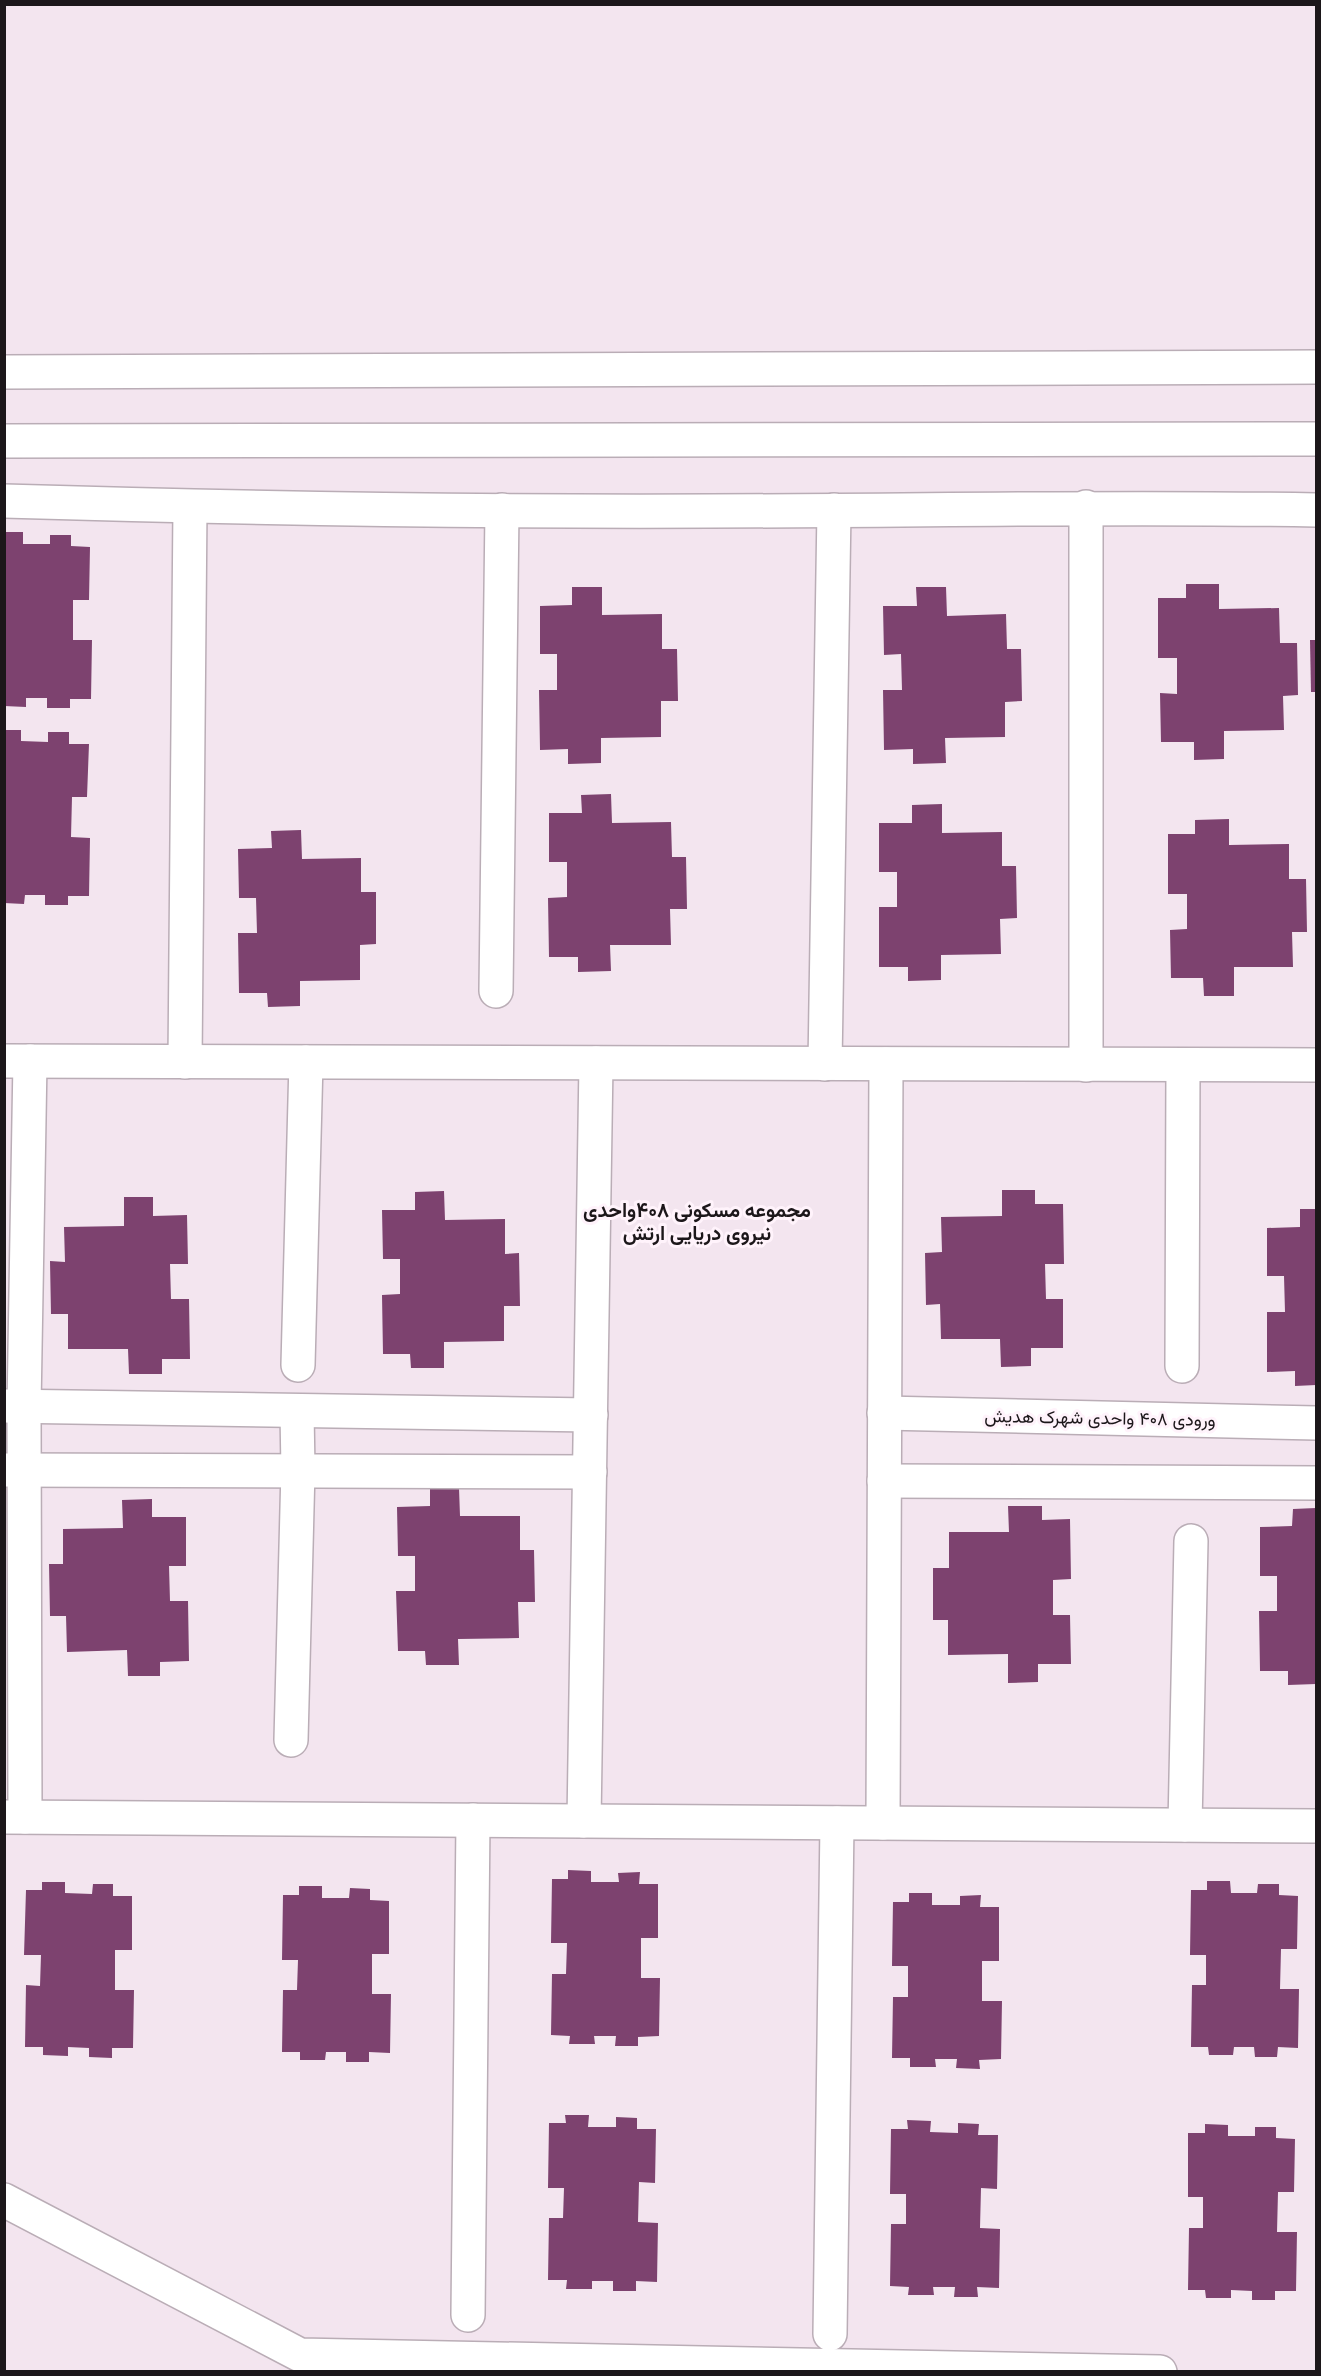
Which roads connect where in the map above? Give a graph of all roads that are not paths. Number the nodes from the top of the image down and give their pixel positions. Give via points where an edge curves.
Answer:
1 (1317, 367) edge
2 (4, 372) edge
3 (1317, 439) edge
4 (4, 441) edge
5 (4, 501) edge
6 (190, 507) junction
7 (1086, 507) junction
8 (502, 510) junction
9 (834, 510) junction
10 (1317, 510) edge
11 (496, 991) dead end
12 (17, 1061) edge
13 (185, 1062) junction
14 (306, 1062) junction
15 (596, 1063) junction
16 (825, 1064) junction
17 (886, 1064) junction
18 (1086, 1065) junction
19 (1183, 1065) junction
20 (1317, 1065) edge
21 (298, 1365) dead end
22 (1182, 1366) dead end
23 (14, 1406) edge
24 (297, 1412) junction
25 (884, 1413) junction
26 (591, 1415) junction
27 (1317, 1423) edge
28 (15, 1470) edge
29 (298, 1470) junction
30 (590, 1472) junction
31 (884, 1481) junction
32 (1317, 1483) edge
33 (1191, 1541) dead end
34 (291, 1740) dead end
35 (15, 1817) edge
36 (473, 1820) junction
37 (584, 1821) junction
38 (837, 1823) junction
39 (883, 1823) junction
40 (1185, 1825) junction
41 (1317, 1826) edge
42 (4, 2200) edge
43 (468, 2315) dead end
44 (830, 2334) dead end
45 (1160, 2372) edge

1 - 2 street
3 - 4 street
5 - 6 street
6 - 8 street
6 - 13 street
7 - 9 street
7 - 10 street
7 - 18 street
8 - 9 street
8 - 11 street
9 - 16 street
12 - 13 street
12 - 23 street
13 - 14 street
14 - 15 street
14 - 21 street
15 - 16 street
15 - 26 street
16 - 17 street
17 - 18 street
17 - 25 street
18 - 19 street
19 - 20 street
19 - 22 street
23 - 24 street
23 - 28 street
24 - 26 street
24 - 29 street
25 - 27 street, ورودی ۴۰۸ واحدی شهرک هدیش
25 - 31 street
26 - 30 street
28 - 29 street
28 - 35 street
29 - 30 street
29 - 34 street
30 - 37 street
31 - 32 street
31 - 39 street
33 - 40 street
35 - 36 street
36 - 37 street
36 - 43 street
37 - 38 street
38 - 39 street
38 - 44 street
39 - 40 street
40 - 41 street
42 - 45 street via 300,2355

